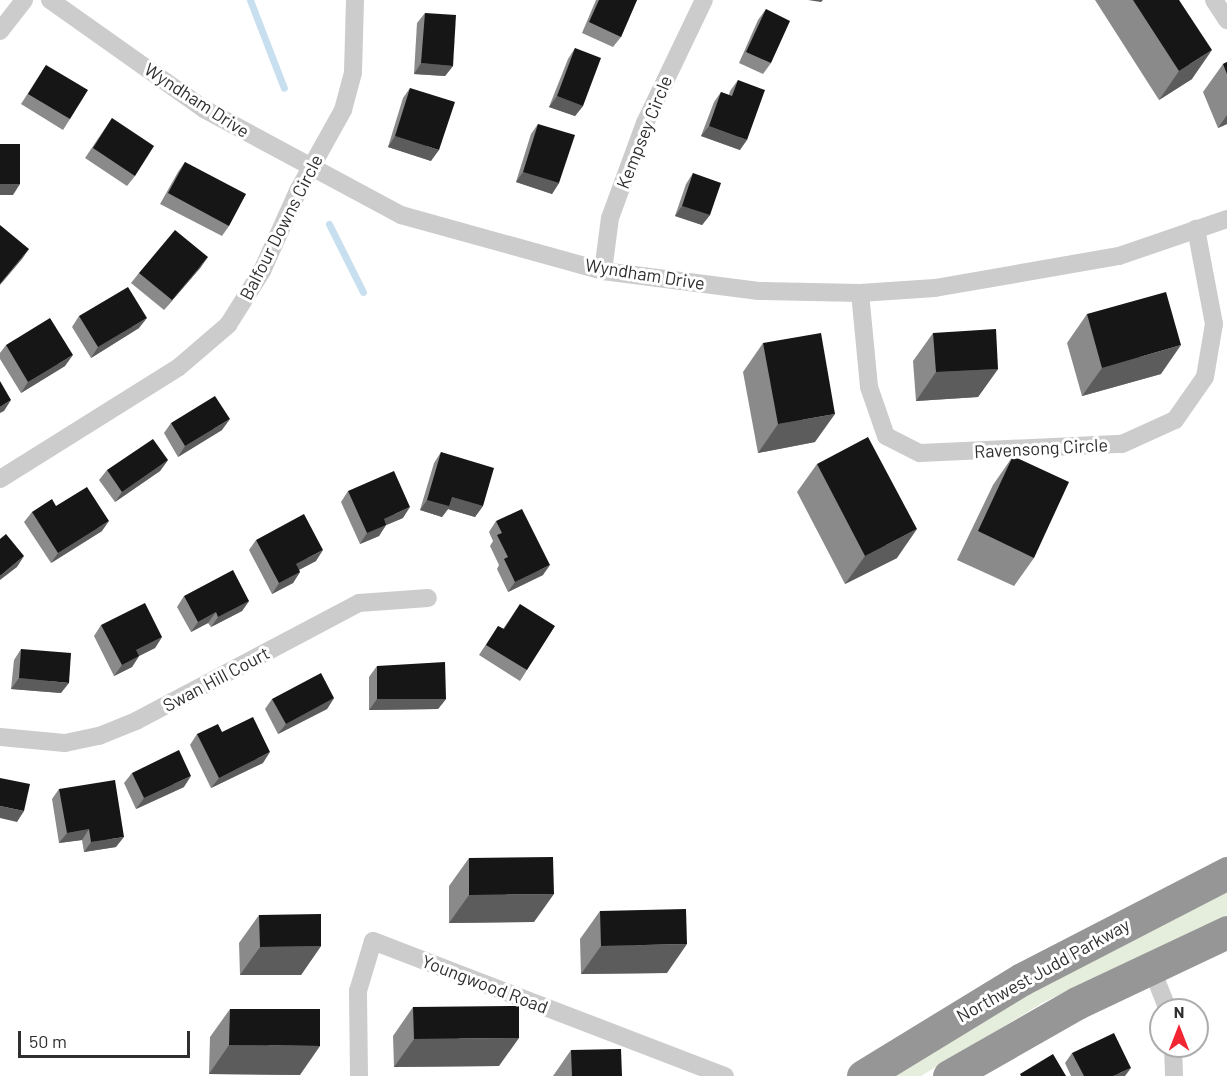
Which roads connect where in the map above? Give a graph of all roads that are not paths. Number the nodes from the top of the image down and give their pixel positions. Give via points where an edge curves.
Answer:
1 (24, 0) edge
2 (50, 0) edge
3 (355, 0) edge
4 (704, 0) edge
5 (1214, 0) edge
6 (1227, 20) edge
7 (0, 31) edge
8 (309, 168) junction
9 (1227, 219) edge
10 (1196, 229) junction
11 (603, 271) junction
12 (860, 293) junction
13 (0, 478) edge
14 (428, 598) dead end
15 (0, 737) edge
16 (1227, 873) edge
17 (1227, 932) edge
18 (1151, 967) junction
19 (1163, 998) edge
20 (1173, 1058) edge
21 (359, 1076) edge
22 (725, 1076) edge
23 (863, 1076) edge
24 (949, 1076) edge
25 (1174, 1076) edge

1 - 7 street
2 - 8 street, Wyndham Drive via 204,109
3 - 8 street, Balfour Downs Circle via 353,72 345,101
4 - 11 street, Kempsey Circle via 641,134 610,218
5 - 6 street
8 - 11 street, Wyndham Drive via 401,214
8 - 13 street, Balfour Downs Circle via 262,271 220,334 179,367
9 - 10 street, Wyndham Drive
10 - 12 street, Wyndham Drive via 1119,256 935,288
10 - 12 street, Ravensong Circle via 1214,324 1205,377 1175,420 1122,444 920,453 886,436 869,387
11 - 12 street, Wyndham Drive via 759,291
14 - 15 street, Swan Hill Court via 359,603 136,721 99,736 64,743
16 - 23 highway, Northwest Judd Parkway via 1022,979
17 - 18 highway
18 - 19 street
18 - 24 highway via 1056,1014
20 - 25 street
21 - 22 street, Youngwood Road via 358,991 374,941

